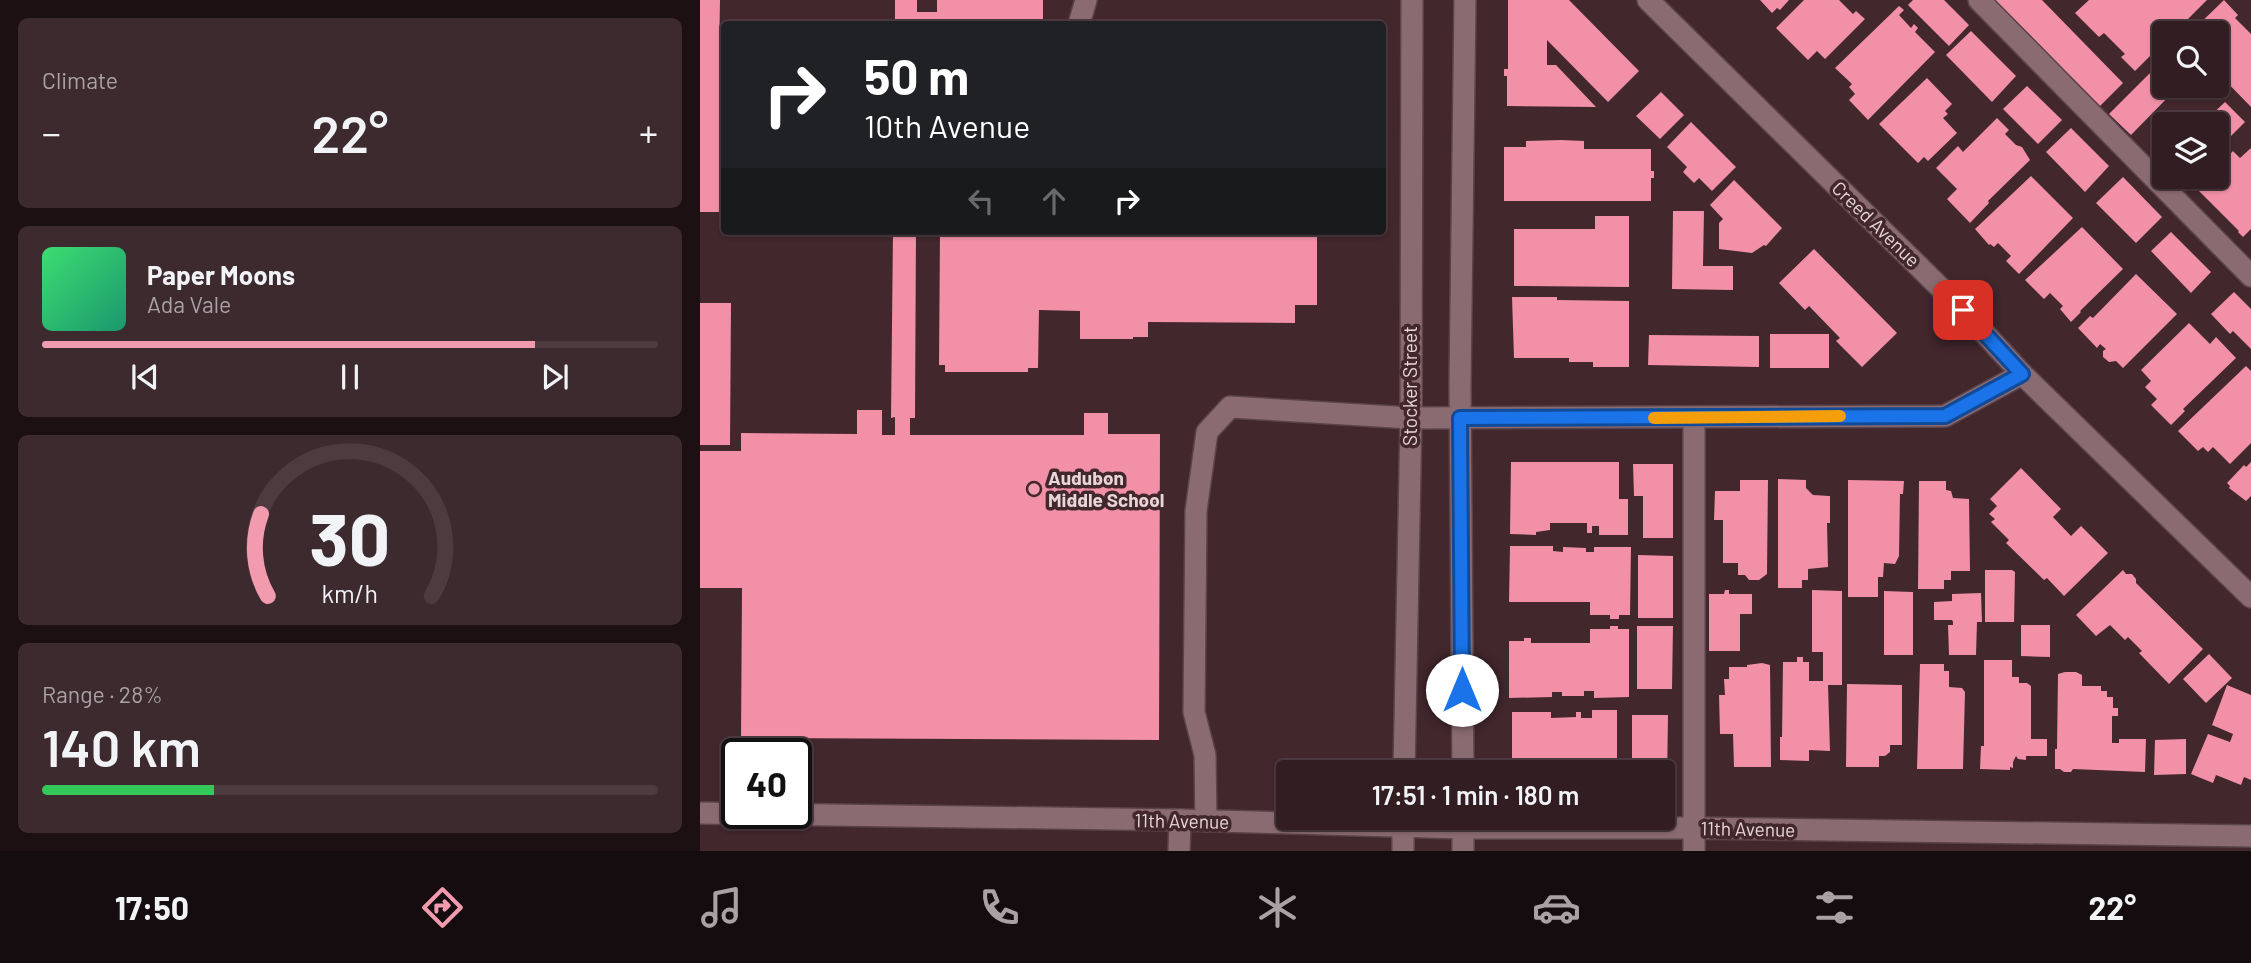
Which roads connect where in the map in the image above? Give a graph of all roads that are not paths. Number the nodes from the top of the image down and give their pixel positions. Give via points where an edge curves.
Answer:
1 (1086, 0) edge
2 (1412, 0) edge
3 (1465, 0) edge
4 (1647, 0) edge
5 (1979, 0) edge
6 (1080, 21) edge
7 (2251, 276) edge
8 (2022, 374) junction
9 (1411, 418) junction
10 (1460, 418) junction
11 (1694, 418) junction
12 (2251, 597) edge
13 (1404, 760) edge
14 (1463, 760) edge
15 (700, 813) edge
16 (1180, 820) junction
17 (1206, 821) junction
18 (1276, 821) edge
19 (1675, 828) edge
20 (1694, 828) junction
21 (1403, 830) edge
22 (1463, 830) edge
23 (2251, 836) edge
24 (1179, 851) edge
25 (1403, 851) edge
26 (1463, 851) edge
27 (1694, 851) edge

1 - 6 street
2 - 9 street, Stocker Street
3 - 10 street
4 - 8 street, Creed Avenue via 1963,310
5 - 7 street
8 - 11 street via 1945,416
8 - 12 street, Creed Avenue
9 - 10 street
9 - 13 street, Stocker Street
9 - 17 street via 1230,407 1207,432 1196,511 1194,712 1205,755
10 - 11 street
10 - 14 street
11 - 20 street
15 - 16 street, 11th Avenue
16 - 17 street, 11th Avenue
16 - 24 street
17 - 18 street, 11th Avenue
19 - 20 street, 11th Avenue
20 - 23 street, 11th Avenue
20 - 27 street
21 - 25 street
22 - 26 street

